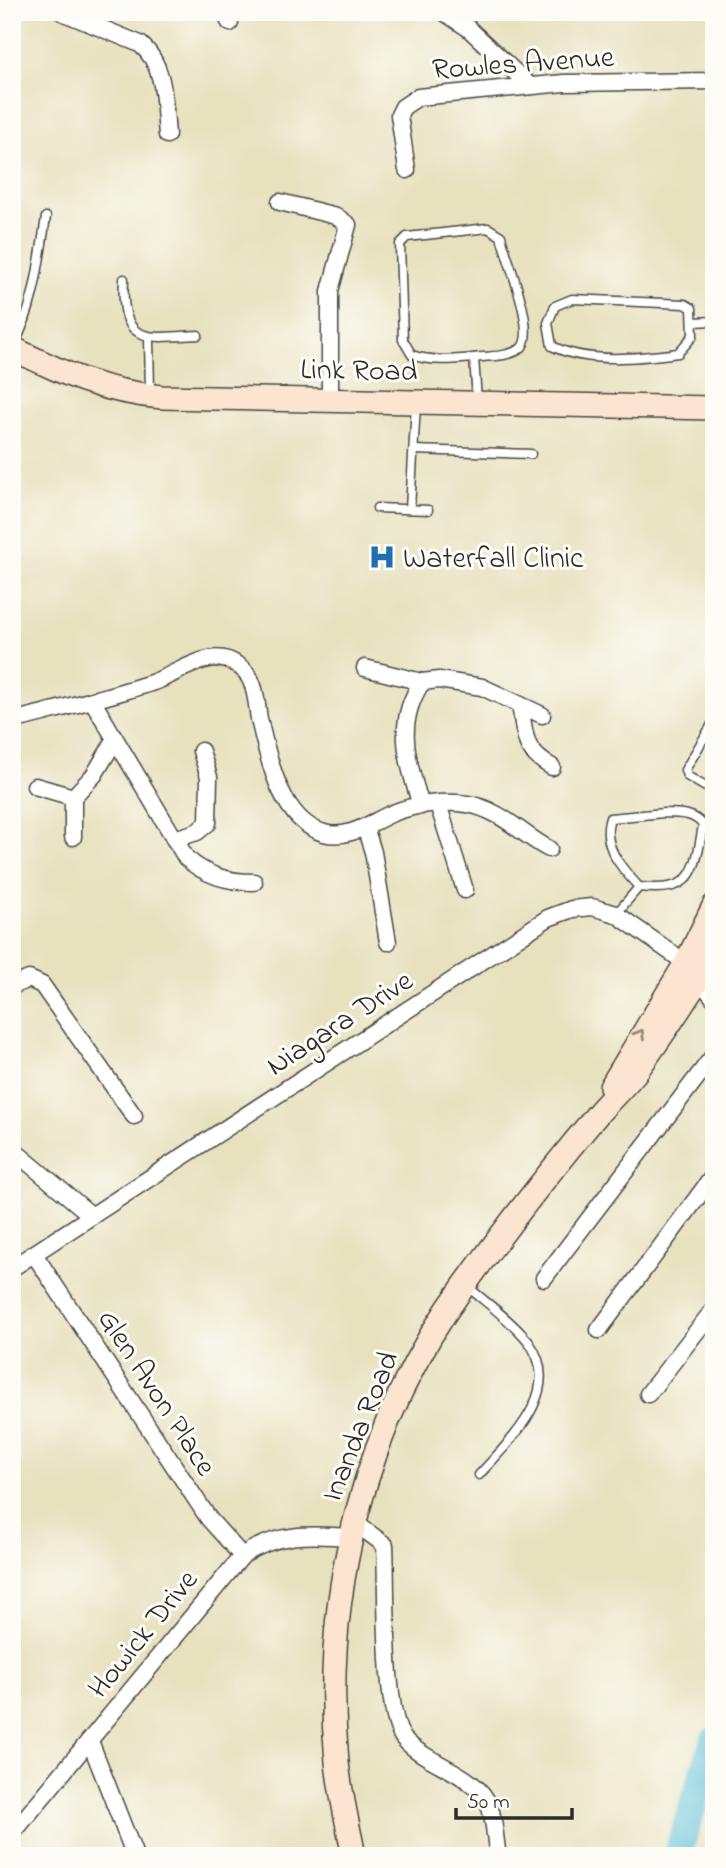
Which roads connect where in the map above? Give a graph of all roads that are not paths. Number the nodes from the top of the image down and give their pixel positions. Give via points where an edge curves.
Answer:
1 (62, 12) edge
2 (444, 12) edge
3 (714, 81) edge
4 (530, 86) junction
5 (167, 135) dead end
6 (407, 170) dead end
7 (280, 202) dead end
8 (46, 217) dead end
9 (124, 278) dead end
10 (714, 321) edge
11 (694, 322) junction
12 (198, 335) dead end
13 (149, 339) junction
14 (12, 348) edge
15 (474, 358) junction
16 (150, 396) junction
17 (330, 400) junction
18 (416, 401) junction
19 (713, 401) edge
20 (477, 403) junction
21 (414, 450) junction
22 (531, 454) dead end
23 (377, 508) dead end
24 (410, 509) junction
25 (428, 510) dead end
26 (365, 668) dead end
27 (422, 682) junction
28 (92, 699) junction
29 (520, 705) junction
30 (542, 715) dead end
31 (12, 721) edge
32 (714, 721) edge
33 (115, 740) junction
34 (201, 751) dead end
35 (552, 768) dead end
36 (35, 786) dead end
37 (714, 792) edge
38 (73, 797) junction
39 (438, 804) junction
40 (421, 806) junction
41 (365, 827) junction
42 (73, 837) dead end
43 (174, 839) junction
44 (550, 849) dead end
45 (254, 882) dead end
46 (639, 887) junction
47 (465, 890) dead end
48 (714, 906) edge
49 (616, 914) junction
50 (388, 942) dead end
51 (714, 954) edge
52 (693, 970) junction
53 (12, 986) edge
54 (714, 998) edge
55 (714, 1055) edge
56 (134, 1116) dead end
57 (12, 1149) edge
58 (714, 1175) edge
59 (92, 1216) junction
60 (34, 1254) junction
61 (12, 1268) edge
62 (544, 1278) dead end
63 (465, 1284) junction
64 (714, 1308) edge
65 (599, 1330) dead end
66 (648, 1394) dead end
67 (479, 1475) dead end
68 (353, 1529) junction
69 (243, 1556) junction
70 (90, 1741) junction
71 (14, 1829) edge
72 (135, 1856) edge
73 (354, 1856) edge
74 (498, 1856) edge

1 - 5 street via 149,51 163,85
2 - 4 street via 468,28
3 - 4 street, Rowles Avenue
4 - 6 street, Rowles Avenue via 409,101 399,124
7 - 17 street via 336,216 348,225 330,291
8 - 14 lane via 33,299
9 - 13 lane via 124,308 129,320
10 - 11 lane
11 - 11 lane via 687,346 678,353 662,355 574,354 552,346 548,331 555,306 572,299 685,304 692,309
12 - 13 lane
13 - 16 lane
14 - 16 street, Link Road via 83,382
15 - 15 lane via 420,358 406,349 399,252 403,240 488,228 502,236 526,322 526,342 509,354
15 - 20 lane
16 - 17 street, Link Road
17 - 18 street, Link Road
18 - 20 street, Link Road
18 - 21 lane
19 - 20 street, Link Road
21 - 22 lane
21 - 24 lane
23 - 24 lane
24 - 25 lane
26 - 27 street
27 - 29 street via 461,682
27 - 40 street via 404,724 404,743
28 - 31 street
28 - 33 street
28 - 41 street via 153,683 209,659 236,663 252,681 264,738 294,815 327,834
29 - 30 street
29 - 35 street via 533,757
32 - 37 lane via 685,770 687,776
33 - 38 street via 94,775
33 - 43 street
34 - 43 street via 209,777 208,823
36 - 38 street
38 - 42 street
39 - 40 street
39 - 44 street via 467,804 498,814
39 - 47 street
40 - 41 street
41 - 50 street
43 - 45 street via 186,858 207,873 232,882
46 - 46 lane via 611,850 610,818 664,813 699,819 703,825 699,855 684,882 671,889
46 - 49 lane
48 - 52 street, Inanda Road
49 - 52 street, Niagara Drive
49 - 59 street, Niagara Drive via 592,907 572,908 548,918
51 - 52 street, Inanda Road
52 - 54 street, Niagara Drive
52 - 63 street, Inanda Road via 633,1075
53 - 56 street via 29,979 42,985
55 - 62 street
57 - 59 street
58 - 65 street
59 - 60 street, Niagara Drive
60 - 61 street, Niagara Drive
60 - 69 street, Glen Avon Place via 209,1520
63 - 67 lane via 528,1341 539,1361 541,1377 531,1412
63 - 68 street, Inanda Road via 422,1350 395,1406 371,1465
64 - 66 street
68 - 69 street, Howick Drive via 279,1538
68 - 73 street, Inanda Road via 337,1615 334,1686 337,1763
68 - 74 street via 385,1543 390,1695 402,1738 472,1784 490,1807
69 - 70 street, Howick Drive
70 - 71 street, Howick Drive
70 - 72 street

